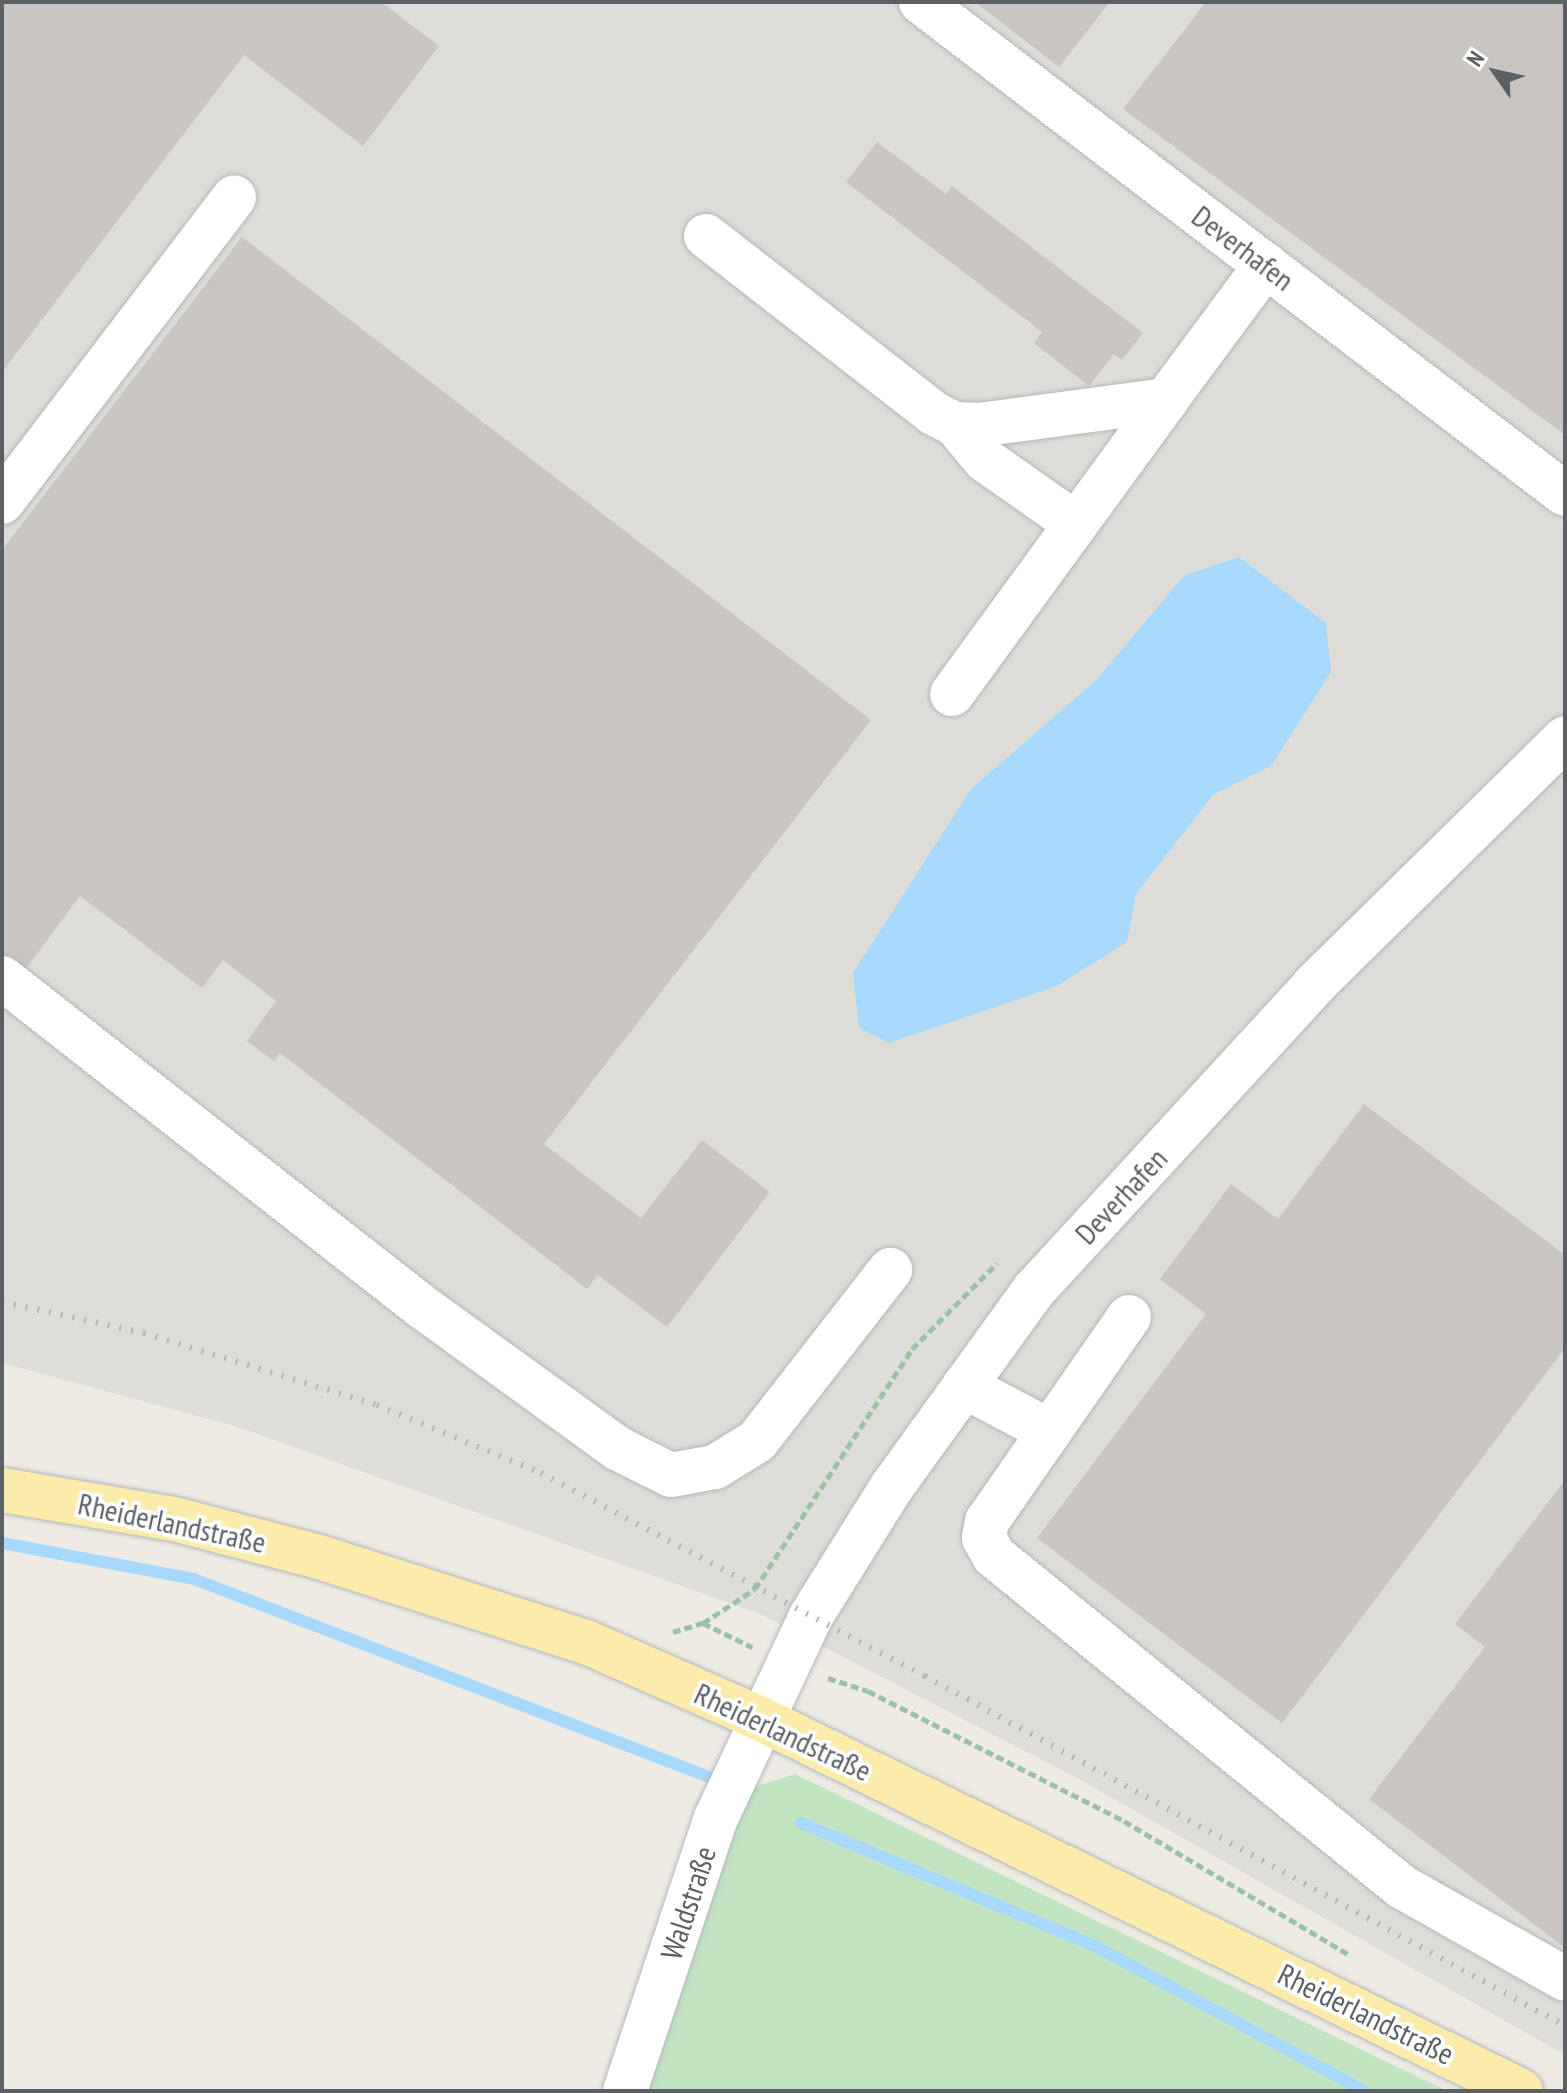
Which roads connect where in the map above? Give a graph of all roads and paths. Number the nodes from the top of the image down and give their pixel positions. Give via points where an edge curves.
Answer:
1 (921, 2) edge
2 (234, 197) dead end
3 (706, 236) dead end
4 (1266, 265) junction
5 (1166, 400) junction
6 (955, 424) junction
7 (1565, 494) edge
8 (2, 502) edge
9 (1076, 524) junction
10 (952, 694) dead end
11 (1565, 738) edge
12 (2, 978) edge
13 (890, 1270) dead end
14 (1129, 1317) dead end
15 (964, 1386) junction
16 (1047, 1430) junction
17 (2, 1490) edge
18 (761, 1719) junction
19 (1565, 1979) edge
20 (625, 2091) edge
21 (1521, 2091) edge

1 - 4 street, Deverhafen
2 - 8 street
3 - 6 street via 933,413
4 - 5 street
4 - 7 street, Deverhafen
5 - 6 street
5 - 9 street
6 - 9 street via 985,460
9 - 10 street
11 - 15 street, Deverhafen via 1314,985 1034,1290
12 - 13 street via 421,1306 617,1448 671,1475 715,1467 757,1441
14 - 16 street
15 - 16 street
15 - 18 street, Deverhafen via 891,1488 811,1616
16 - 19 street via 987,1521 984,1538 994,1556 1402,1887
17 - 18 main road, Rheiderlandstraße via 174,1519 319,1557 586,1642
18 - 20 street, Waldstraße via 716,1818
18 - 21 main road, Rheiderlandstraße

